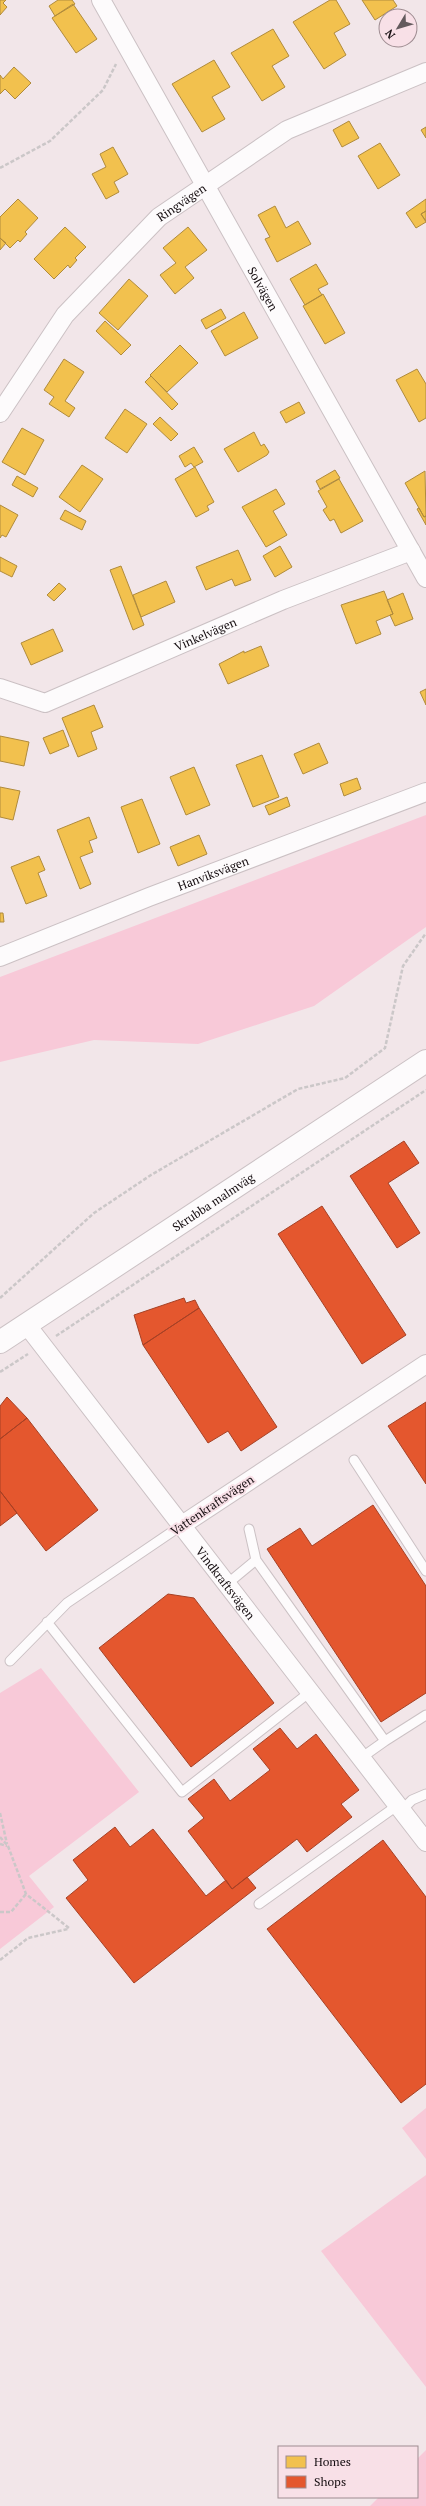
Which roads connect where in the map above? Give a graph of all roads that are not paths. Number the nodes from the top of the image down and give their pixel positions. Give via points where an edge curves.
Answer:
1 (101, 0) edge
2 (426, 72) edge
3 (206, 185) junction
4 (0, 413) edge
5 (411, 551) junction
6 (426, 578) edge
7 (0, 688) edge
8 (426, 792) edge
9 (0, 957) edge
10 (426, 1061) edge
11 (26, 1324) junction
12 (0, 1342) edge
13 (426, 1364) edge
14 (354, 1460) dead end
15 (182, 1525) junction
16 (249, 1530) dead end
17 (256, 1560) junction
18 (426, 1571) edge
19 (227, 1584) junction
20 (47, 1622) junction
21 (10, 1661) dead end
22 (310, 1692) junction
23 (426, 1715) edge
24 (385, 1741) junction
25 (361, 1758) junction
26 (426, 1794) edge
27 (400, 1808) junction
28 (426, 1842) edge
29 (259, 1904) dead end

1 - 3 street, Solvägen
2 - 3 street, Ringvägen via 287,130
3 - 4 street, Ringvägen via 159,217 65,315
3 - 5 street, Solvägen
5 - 6 street, Solvägen
5 - 7 street, Vinkelvägen via 282,600 45,703
8 - 9 street, Hanviksvägen via 148,897
10 - 11 street, Skrubba malmväg
11 - 12 street, Skrubba malmväg
11 - 15 street, Vindkraftsvägen
13 - 15 street, Vattenkraftsvägen
14 - 18 lane
15 - 19 street, Vindkraftsvägen
15 - 20 lane, Vattenkraftsvägen via 67,1603
16 - 17 lane
17 - 19 lane
17 - 24 lane
19 - 22 street, Vindkraftsvägen
20 - 21 lane, Vattenkraftsvägen
20 - 22 lane via 182,1792
22 - 25 street, Vindkraftsvägen
23 - 24 lane
24 - 25 lane
25 - 27 street, Vindkraftsvägen
26 - 27 lane
27 - 28 street, Vindkraftsvägen
27 - 29 lane

